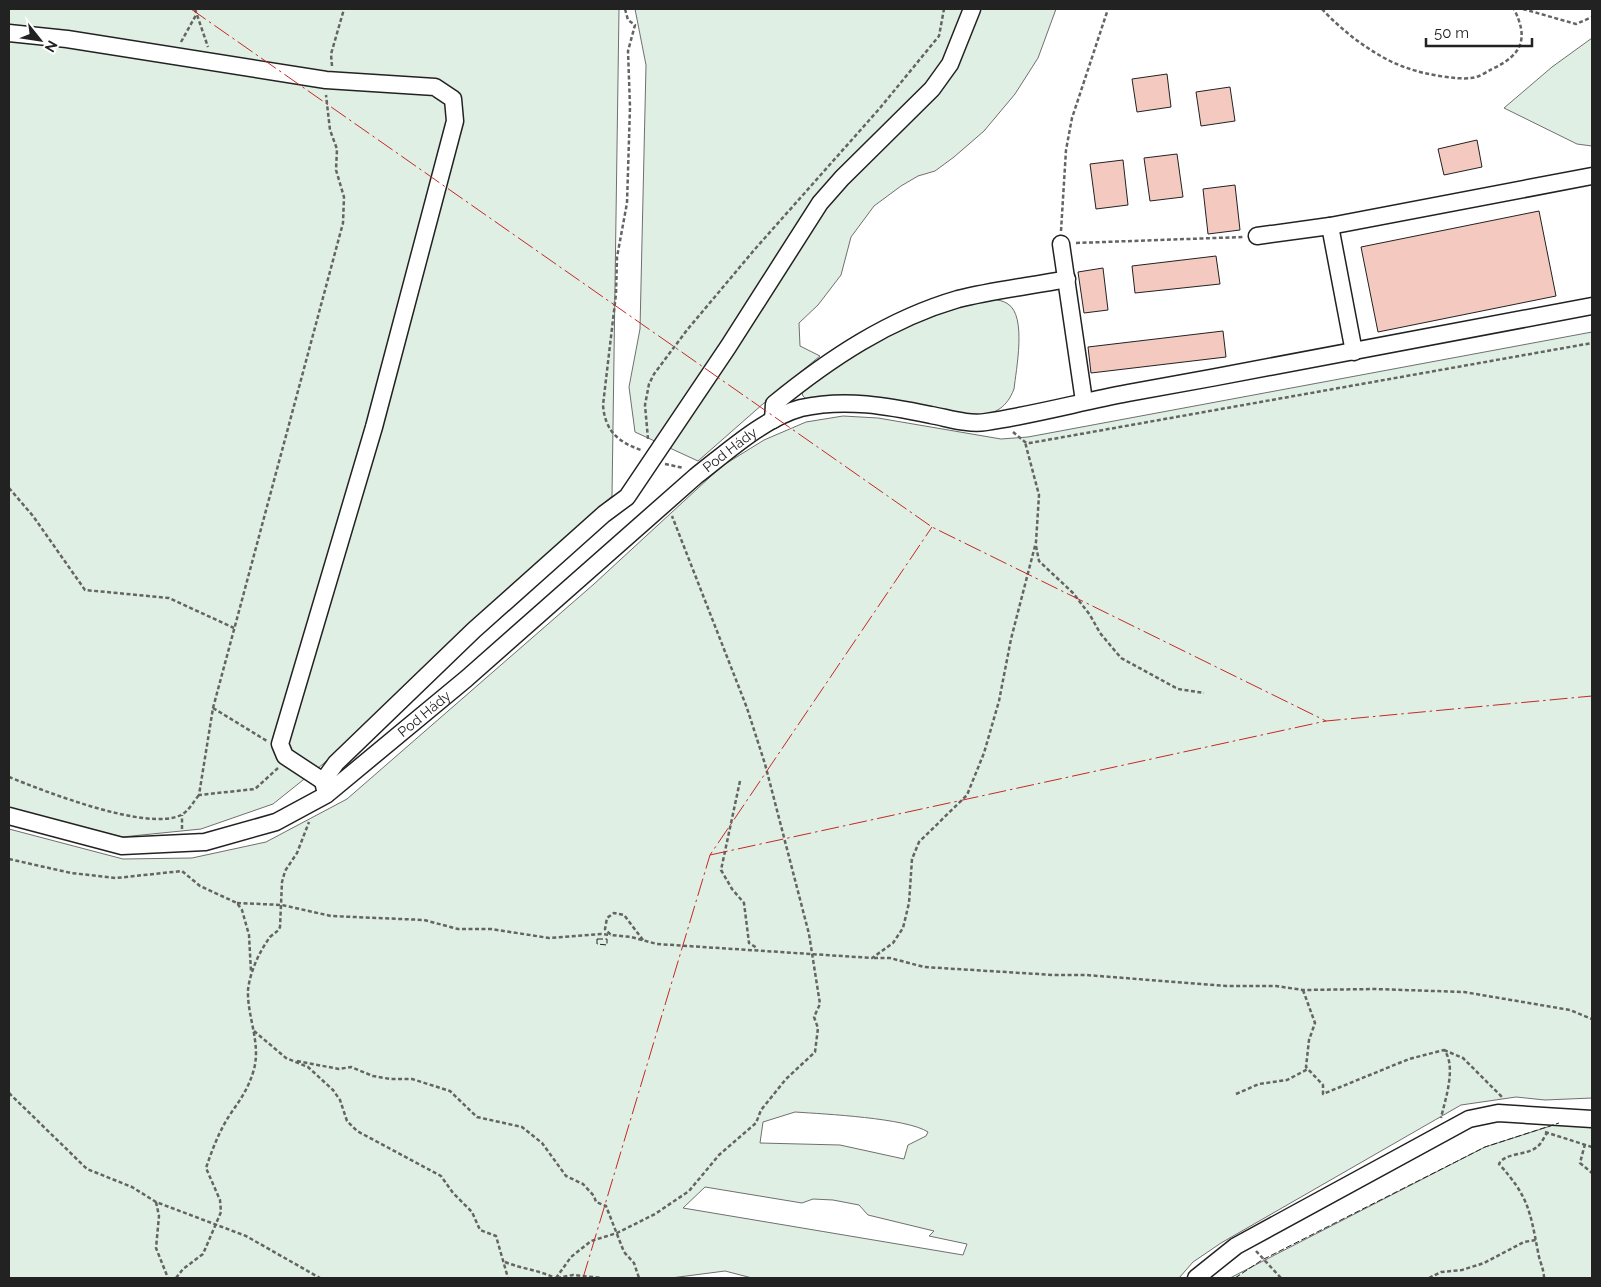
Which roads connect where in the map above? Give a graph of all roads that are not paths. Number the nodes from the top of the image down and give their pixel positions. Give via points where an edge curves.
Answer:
1 (972, 9) edge
2 (9, 33) edge
3 (1592, 176) edge
4 (1330, 226) junction
5 (1257, 236) road end
6 (1061, 244) road end
7 (1067, 279) junction
8 (1592, 306) edge
9 (1354, 352) junction
10 (1084, 401) junction
11 (773, 420) junction
12 (324, 788) junction
13 (9, 816) edge
14 (1592, 1119) edge
15 (1196, 1278) edge

1 - 12 street via 950,64 932,89 820,203 728,347 652,454 643,475 627,497 474,630 336,763
2 - 12 street via 68,39 326,80 435,87 453,99 455,121 374,427 282,750
3 - 4 street
4 - 5 street
4 - 9 street
6 - 7 street
7 - 10 street
7 - 11 street, Pod Hády via 958,299 900,321 832,359 800,383 774,404
8 - 9 street, Pod Hády
9 - 10 street, Pod Hády
10 - 11 street, Pod Hády via 970,423 888,406 842,403 800,408
11 - 12 street, Pod Hády via 696,476 466,679
12 - 13 street, Pod Hády via 308,806 276,822 204,842 122,846
14 - 15 street via 1498,1113 1476,1117 1437,1134 1248,1239 1221,1256

